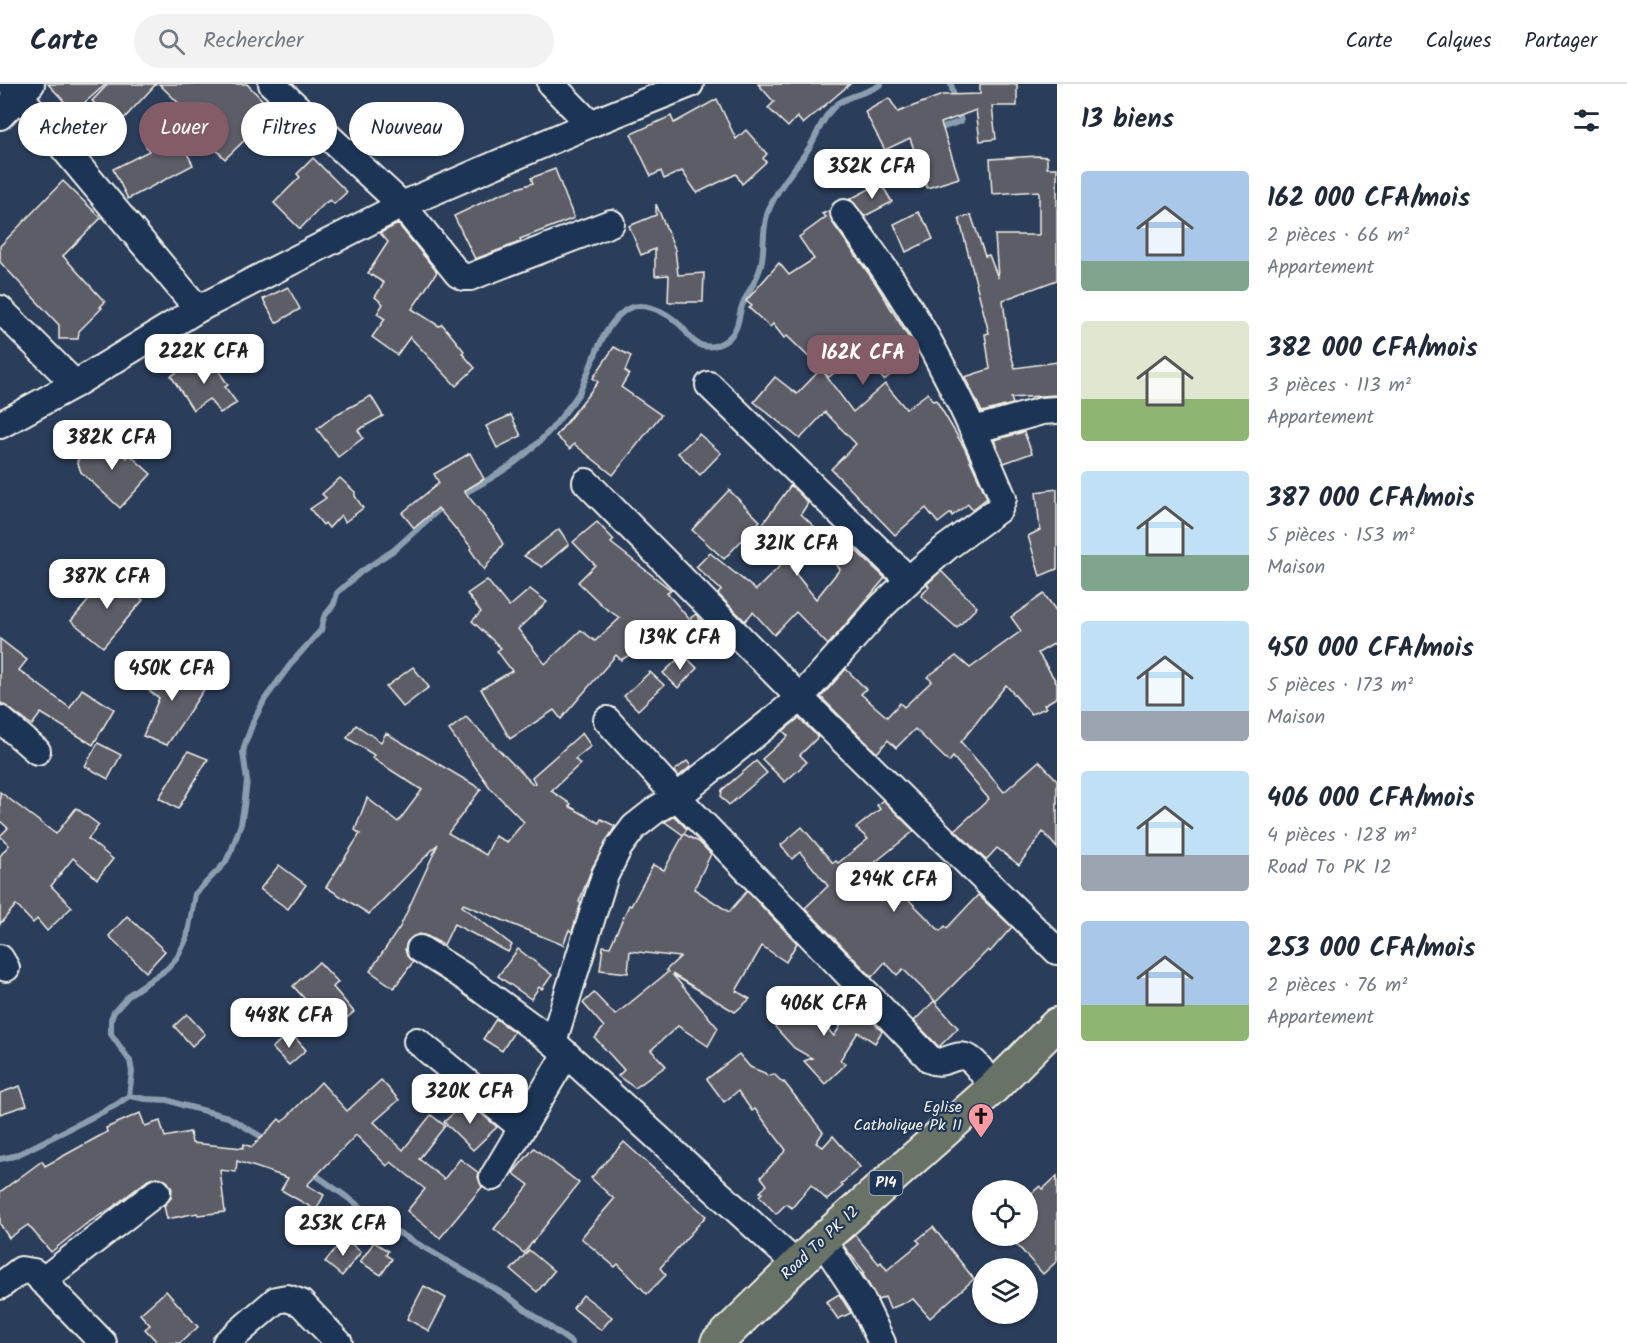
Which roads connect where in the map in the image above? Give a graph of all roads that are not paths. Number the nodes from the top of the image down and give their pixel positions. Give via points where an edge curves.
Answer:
1 (272, 84) edge
2 (551, 84) edge
3 (690, 84) edge
4 (21, 88) edge
5 (0, 116) edge
6 (590, 124) junction
7 (402, 205) junction
8 (844, 213) dead end
9 (611, 223) dead end
10 (0, 309) edge
11 (198, 309) junction
12 (75, 384) junction
13 (709, 385) dead end
14 (1057, 410) edge
15 (0, 425) edge
16 (974, 430) junction
17 (586, 482) dead end
18 (909, 580) junction
19 (800, 698) junction
20 (0, 719) edge
21 (607, 720) dead end
22 (37, 751) dead end
23 (677, 796) junction
24 (420, 950) dead end
25 (1057, 951) edge
26 (1057, 1024) edge
27 (417, 1041) dead end
28 (559, 1048) junction
29 (993, 1088) junction
30 (522, 1128) junction
31 (493, 1177) dead end
32 (157, 1192) dead end
33 (822, 1240) junction
34 (796, 1264) junction
35 (42, 1281) junction
36 (0, 1286) edge
37 (103, 1343) edge
38 (226, 1343) edge
39 (339, 1343) edge
40 (717, 1343) edge
41 (882, 1343) edge

1 - 7 street
2 - 6 street
3 - 6 street
4 - 5 street
4 - 11 street
6 - 7 street
7 - 9 street via 464,277
7 - 11 street
8 - 16 street via 895,285
10 - 12 street
11 - 12 street
12 - 15 street
13 - 18 street
14 - 16 street
16 - 18 street via 1003,498 1002,504
17 - 19 street
18 - 19 street
19 - 23 street
19 - 25 street
20 - 22 street
21 - 23 street
23 - 28 street via 634,826 605,875
23 - 29 street via 931,1060 941,1063 957,1056 970,1059
24 - 28 street via 480,987
26 - 29 main road, Road To PK 12 / P14
27 - 30 street
28 - 30 street
28 - 34 street
29 - 33 main road, Road To PK 12 / P14
30 - 31 street
32 - 35 street
33 - 34 main road, Road To PK 12 / P14
33 - 41 street via 862,1301
34 - 40 main road, Road To PK 12 / P14
35 - 36 street via 28,1269
35 - 37 street
38 - 39 street via 276,1300 287,1298 301,1303

